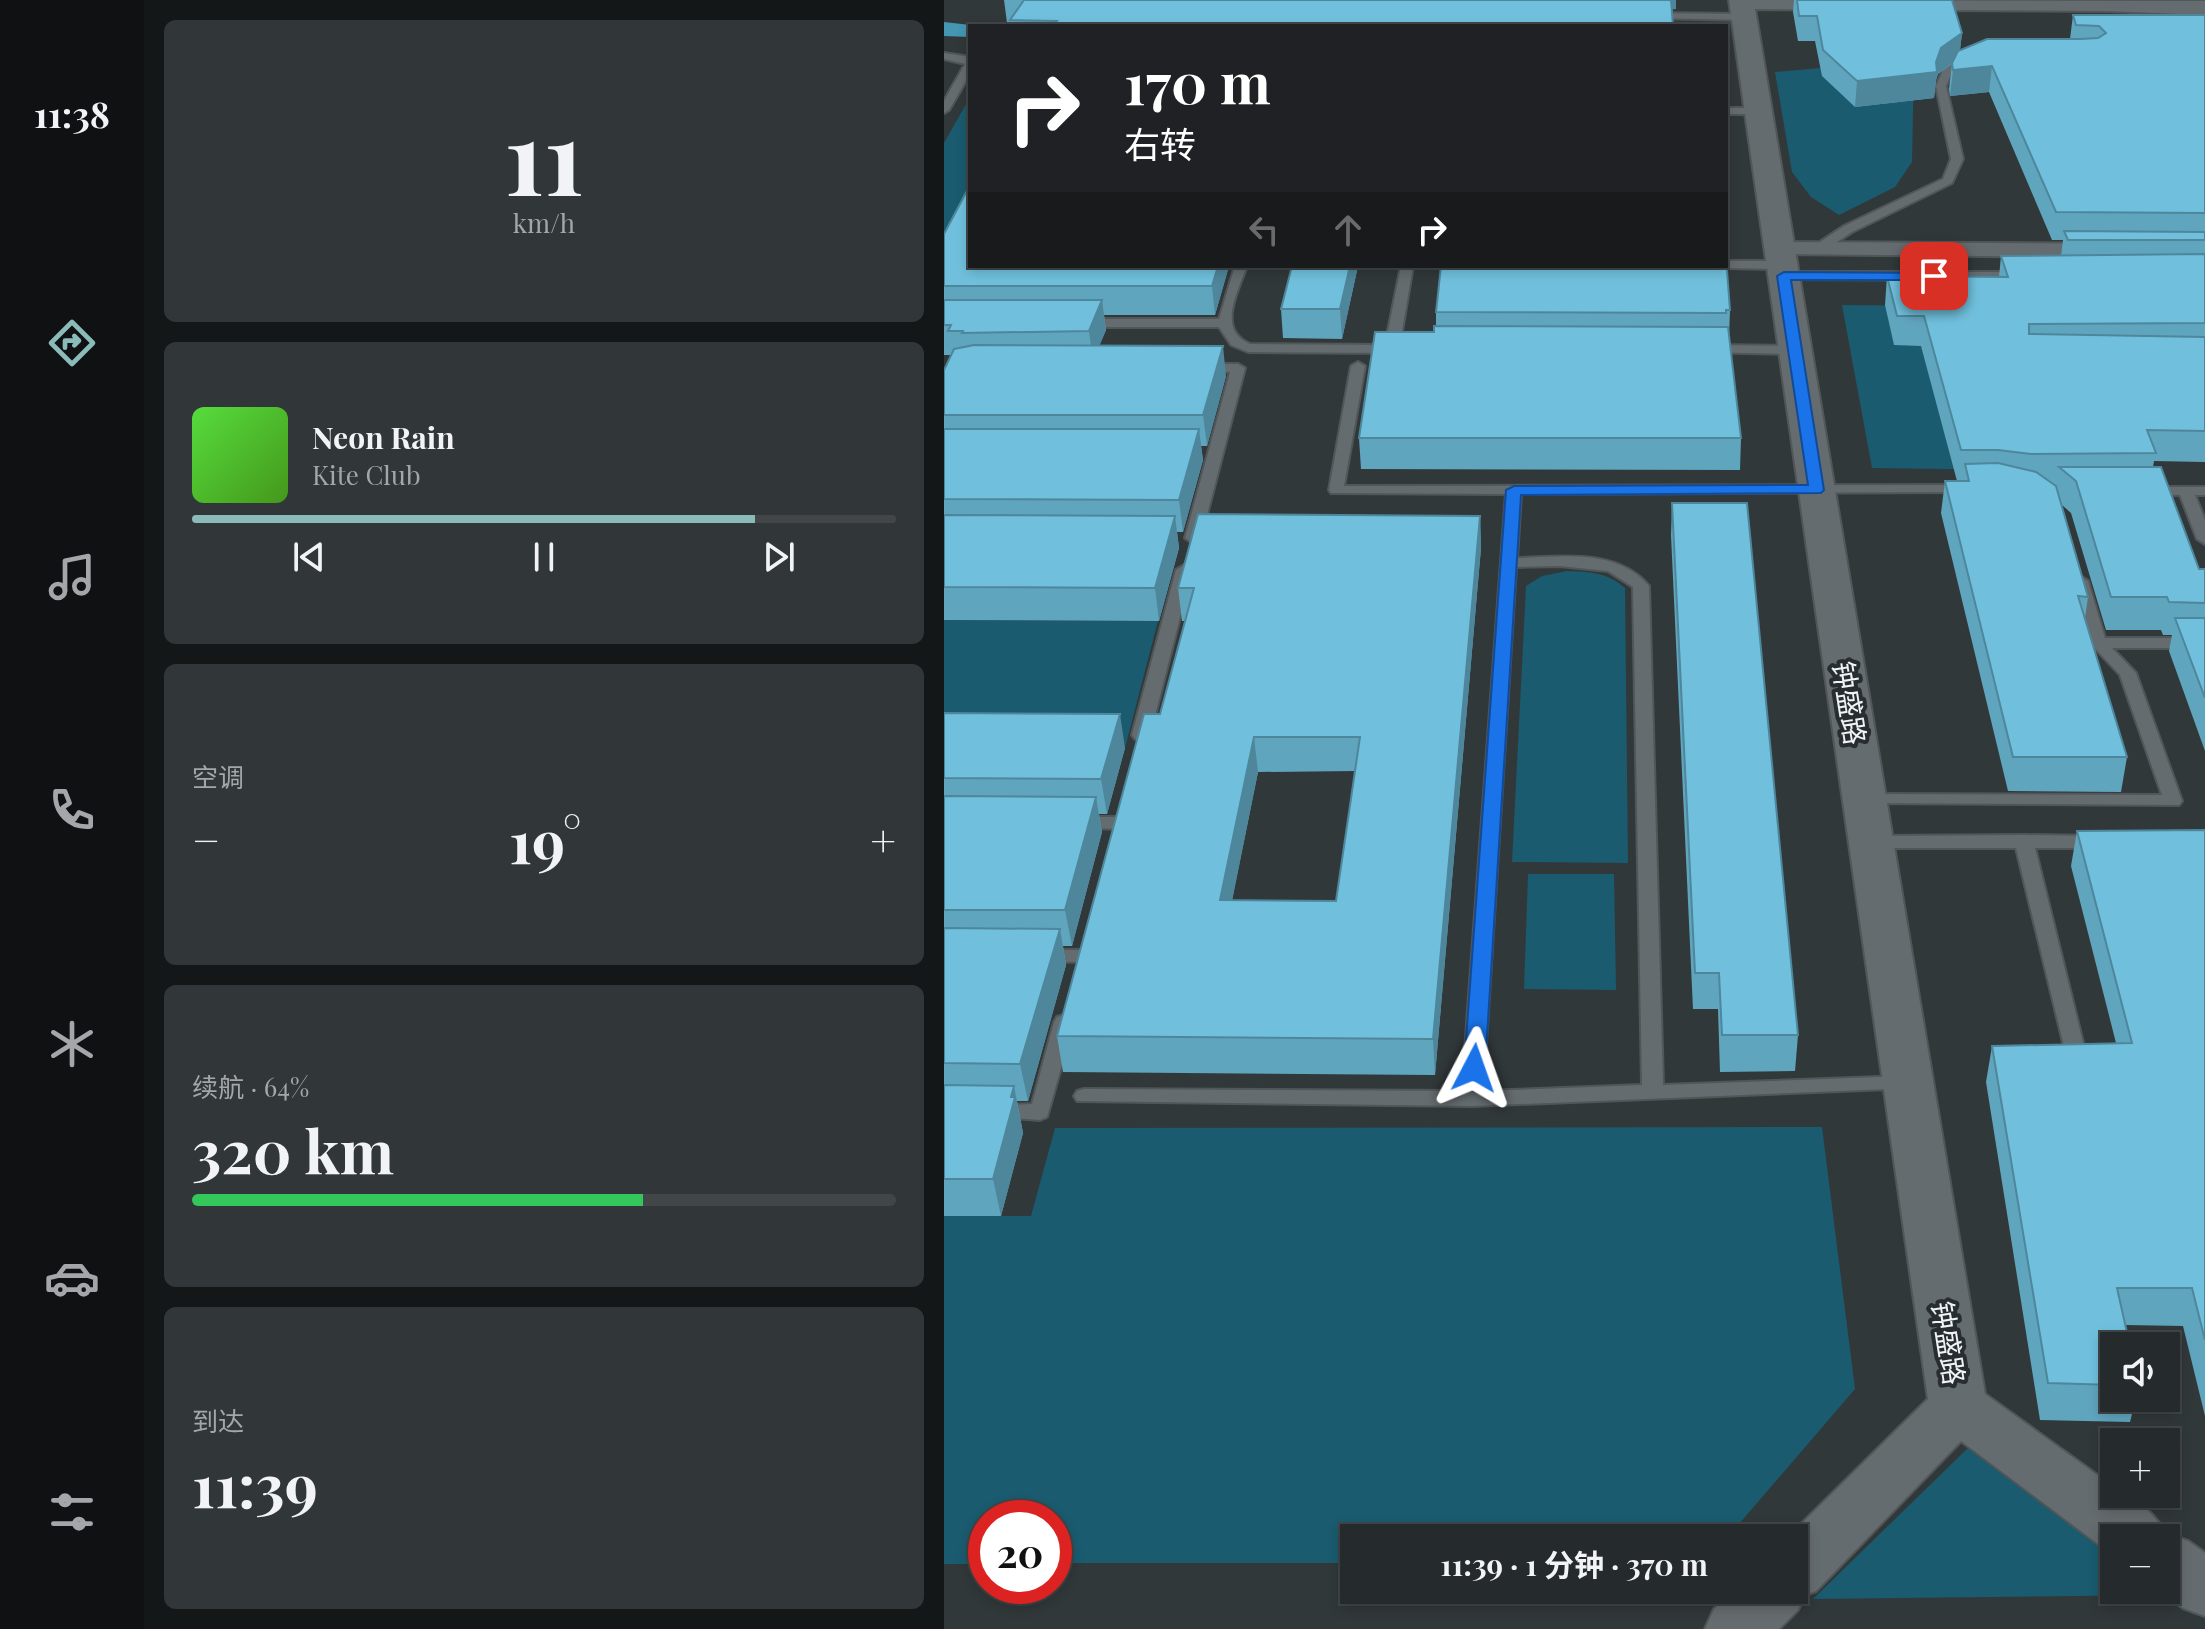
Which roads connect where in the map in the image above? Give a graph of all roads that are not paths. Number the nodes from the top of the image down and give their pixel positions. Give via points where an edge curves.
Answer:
1 (1742, 6) edge
2 (2205, 8) edge
3 (1633, 15) edge
4 (944, 56) edge
5 (1988, 56) edge
6 (968, 60) edge
7 (968, 68) edge
8 (944, 110) edge
9 (1742, 111) edge
10 (2205, 251) edge
11 (1791, 260) junction
12 (1728, 265) edge
13 (1240, 268) edge
14 (1407, 268) edge
15 (2033, 276) edge
16 (1068, 322) edge
17 (1224, 323) junction
18 (1395, 331) edge
19 (1404, 349) edge
20 (1685, 349) edge
21 (1795, 350) junction
22 (1358, 366) dead end
23 (1192, 368) edge
24 (1979, 488) edge
25 (1514, 490) junction
26 (1816, 490) junction
27 (2129, 490) edge
28 (2186, 491) junction
29 (2205, 491) edge
30 (2205, 539) edge
31 (2073, 557) edge
32 (1507, 563) junction
33 (2098, 643) junction
34 (2205, 643) edge
35 (1137, 749) edge
36 (1864, 799) junction
37 (1054, 823) edge
38 (1117, 823) edge
39 (2024, 841) junction
40 (1870, 842) junction
41 (2114, 842) edge
42 (1020, 956) edge
43 (1082, 956) edge
44 (1070, 999) edge
45 (2079, 1067) edge
46 (1908, 1083) junction
47 (1653, 1092) junction
48 (1084, 1096) dead end
49 (1472, 1099) junction
50 (972, 1111) edge
51 (1958, 1406) junction
52 (2118, 1524) edge
53 (1808, 1558) edge
54 (2180, 1570) edge
55 (2205, 1588) edge
56 (1762, 1604) edge
57 (1737, 1629) edge

1 - 2 street
1 - 3 lane
1 - 9 street, 钟盛路
4 - 6 lane
5 - 11 lane via 1948,70 1941,86 1957,159 1948,181
7 - 8 lane
9 - 11 street, 钟盛路
10 - 11 street
11 - 12 lane
11 - 15 lane
11 - 21 street, 钟盛路
13 - 17 lane
14 - 18 lane
16 - 17 lane
17 - 19 lane via 1228,339 1248,348
20 - 21 lane
21 - 26 street, 钟盛路
22 - 25 lane via 1336,490
23 - 35 lane via 1238,368 1208,453
24 - 26 lane
25 - 26 lane
25 - 32 lane
26 - 36 street, 钟盛路
27 - 28 lane
28 - 29 lane
28 - 30 lane
31 - 33 lane
32 - 47 lane via 1613,566 1632,574 1641,586
32 - 49 lane
33 - 34 lane
33 - 36 lane via 2128,673 2173,801
36 - 40 street, 钟盛路
37 - 38 lane
39 - 40 lane
39 - 41 lane
39 - 45 lane
40 - 46 street, 钟盛路
42 - 43 lane
44 - 50 lane via 1040,1112
46 - 47 lane
46 - 51 street, 钟盛路
47 - 49 lane
48 - 49 lane
51 - 52 street
51 - 53 street
54 - 55 street
56 - 57 street

